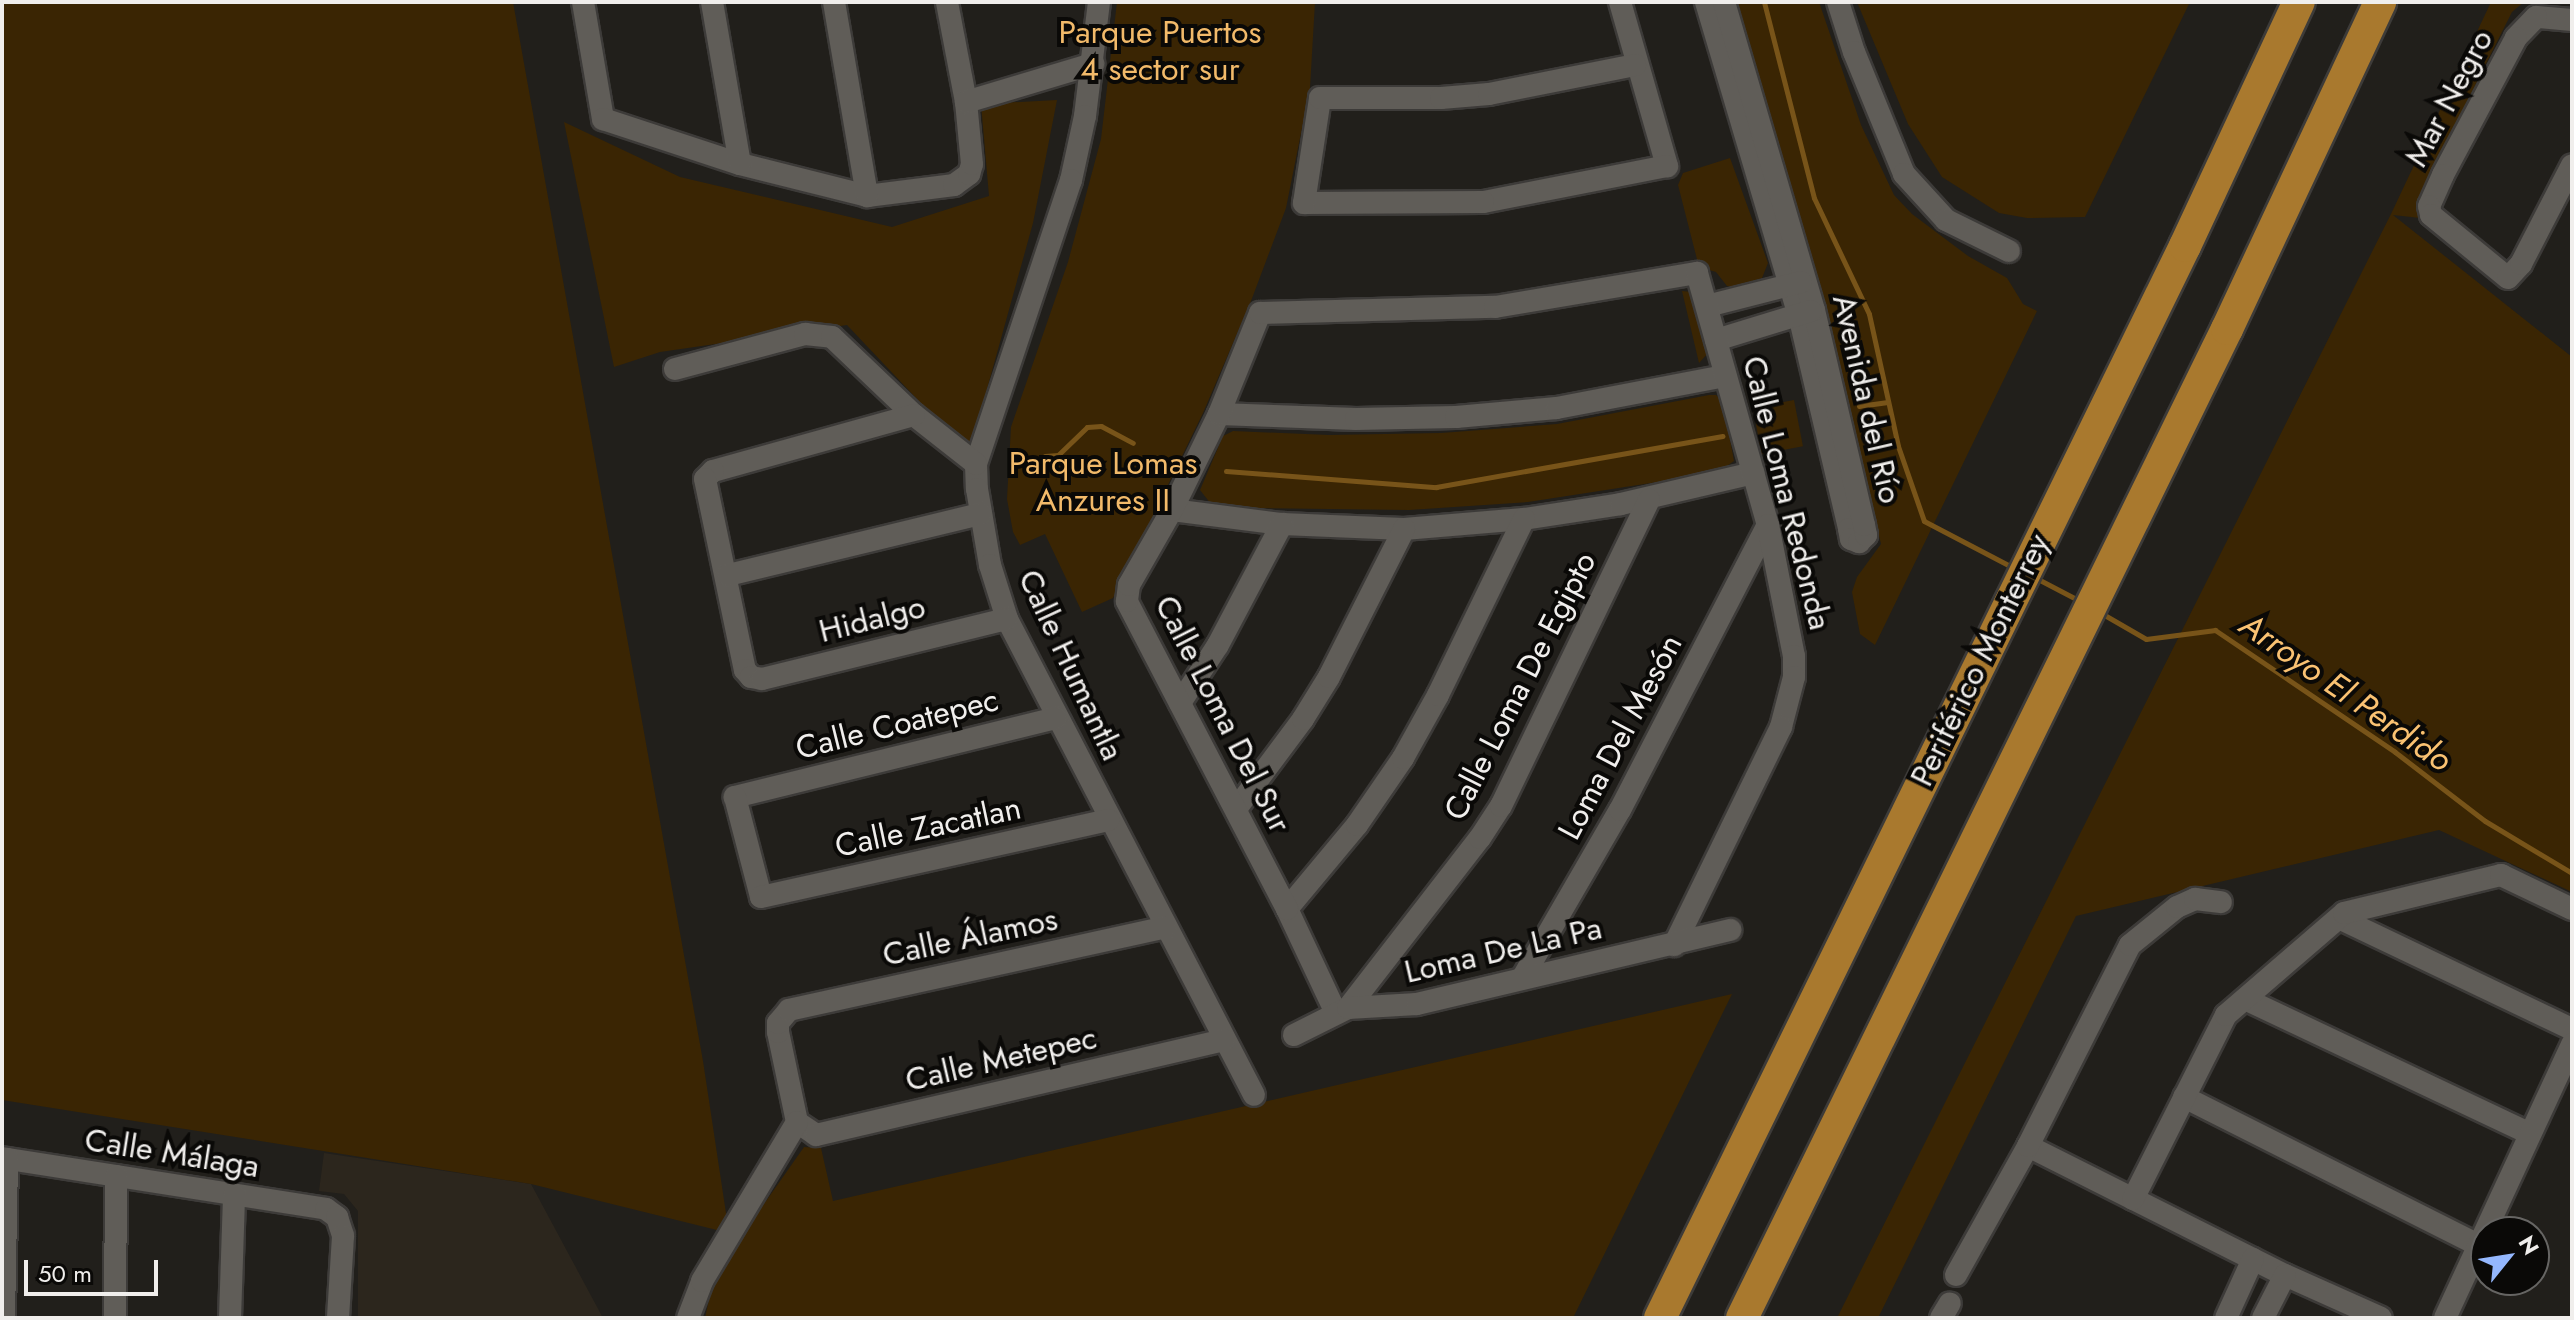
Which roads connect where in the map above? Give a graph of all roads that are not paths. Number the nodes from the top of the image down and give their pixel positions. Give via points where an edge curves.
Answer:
1 (583, 2) edge
2 (712, 2) edge
3 (834, 2) edge
4 (947, 2) edge
5 (1099, 2) edge
6 (1620, 2) edge
7 (1706, 2) edge
8 (1724, 2) edge
9 (1838, 2) edge
10 (2299, 2) edge
11 (2380, 2) edge
12 (2572, 20) edge
13 (1093, 64) junction
14 (1635, 65) junction
15 (966, 102) junction
16 (740, 164) junction
17 (2572, 165) edge
18 (867, 196) junction
19 (2009, 251) dead end
20 (1798, 283) junction
21 (1707, 306) junction
22 (1806, 312) junction
23 (1260, 313) joint
24 (1716, 340) junction
25 (675, 369) dead end
26 (1725, 376) junction
27 (1219, 414) junction
28 (914, 415) junction
29 (976, 464) junction
30 (1753, 473) junction
31 (1649, 500) junction
32 (1172, 510) junction
33 (981, 514) junction
34 (1524, 519) junction
35 (1282, 524) junction
36 (1768, 525) junction
37 (1404, 529) junction
38 (728, 575) junction
39 (1007, 619) junction
40 (1180, 703) junction
41 (1056, 718) junction
42 (1236, 809) junction
43 (1109, 820) junction
44 (761, 897) joint
45 (2221, 902) dead end
46 (1287, 909) junction
47 (2572, 909) edge
48 (2339, 918) junction
49 (1165, 927) junction
50 (1730, 930) dead end
51 (1674, 945) junction
52 (1523, 977) junction
53 (2245, 999) junction
54 (1342, 1010) junction
55 (2572, 1029) edge
56 (1294, 1035) dead end
57 (1224, 1040) junction
58 (2572, 1044) edge
59 (1254, 1095) dead end
60 (2184, 1097) junction
61 (797, 1122) junction
62 (2530, 1134) junction
63 (2028, 1146) junction
64 (4, 1159) edge
65 (116, 1176) junction
66 (234, 1195) junction
67 (2133, 1199) junction
68 (2492, 1216) edge
69 (2470, 1241) edge
70 (2253, 1259) junction
71 (2470, 1263) edge
72 (1956, 1275) dead end
73 (2285, 1275) junction
74 (4, 1318) edge
75 (115, 1318) edge
76 (230, 1318) edge
77 (338, 1318) edge
78 (688, 1318) edge
79 (1660, 1318) edge
80 (1742, 1318) edge
81 (2226, 1318) edge
82 (2263, 1318) edge
83 (2381, 1318) edge
84 (2445, 1318) edge

1 - 16 street via 603,119
2 - 16 street
3 - 18 street
4 - 15 street
5 - 13 street, Calle Humantla
6 - 14 street
7 - 20 street, Avenida del Río
8 - 20 street, Avenida del Río
9 - 19 street via 1904,174 1946,220
10 - 79 highway, Periférico Monterrey
11 - 80 highway via 2227,329
12 - 17 street, Mar Negro via 2536,17 2516,38 2443,175 2429,206 2431,215 2508,278 2521,264
13 - 15 street
13 - 29 street, Calle Humantla via 1054,241
14 - 14 street via 1489,94 1320,98 1304,203 1483,202 1667,166
15 - 18 street via 969,174 954,185
16 - 18 street
20 - 21 street
20 - 22 street, Avenida del Río
21 - 23 street, Calle Loma Redonda via 1697,273 1495,307
21 - 24 street, Calle Loma Redonda
22 - 22 street, Avenida del Río via 1851,539 1859,542 1866,535 1864,525
22 - 24 street
23 - 27 street, Calle Loma Del Sur
24 - 26 street, Calle Loma Redonda
25 - 28 street via 819,334 843,345
26 - 27 street via 1557,408 1456,417
26 - 30 street, Calle Loma Redonda
27 - 32 street, Calle Loma Del Sur
28 - 29 street
28 - 38 street via 709,474 705,485
29 - 33 street, Calle Humantla
30 - 31 street
30 - 36 street, Calle Loma Redonda
31 - 34 street
31 - 54 street, Calle Loma De Egipto via 1501,806
32 - 35 street
32 - 40 street, Calle Loma Del Sur via 1129,585 1127,601
33 - 38 street
33 - 39 street, Calle Humantla
34 - 37 street
34 - 46 street via 1403,758 1357,825
35 - 37 street
35 - 40 street via 1226,632
36 - 51 street, Calle Loma Redonda via 1794,656 1791,697
36 - 52 street, Loma Del Mesón via 1620,810
37 - 42 street via 1316,698
38 - 39 street, Hidalgo via 745,670 762,679
39 - 41 street, Calle Humantla
40 - 42 street, Calle Loma Del Sur
41 - 43 street, Calle Humantla
41 - 44 street, Calle Coatepec via 735,797
42 - 46 street, Calle Loma Del Sur
43 - 44 street, Calle Zacatlan
43 - 49 street, Calle Humantla
45 - 63 street via 2195,899 2177,907 2130,945
46 - 54 street, Calle Loma Del Sur
47 - 48 street via 2501,875
48 - 53 street
48 - 55 street
49 - 57 street, Calle Humantla
49 - 61 street, Calle Álamos via 789,1010 778,1023 778,1032
50 - 51 street, Loma De La Pa
51 - 52 street, Loma De La Pa
52 - 54 street, Loma De La Pa via 1417,1004
53 - 60 street via 2226,1015
53 - 62 street
54 - 56 street, Loma De La Pa
57 - 59 street, Calle Humantla
57 - 61 street, Calle Metepec via 816,1135
58 - 62 street
60 - 67 street
60 - 69 street
61 - 78 street via 702,1281
62 - 68 street
63 - 67 street
63 - 72 street
64 - 65 street, Calle Málaga
64 - 74 street
65 - 66 street, Calle Málaga
65 - 75 street
66 - 76 street
66 - 77 street, Calle Málaga via 332,1212 343,1236
67 - 70 street
70 - 73 street
70 - 81 street
71 - 84 street
73 - 82 street
73 - 83 street

